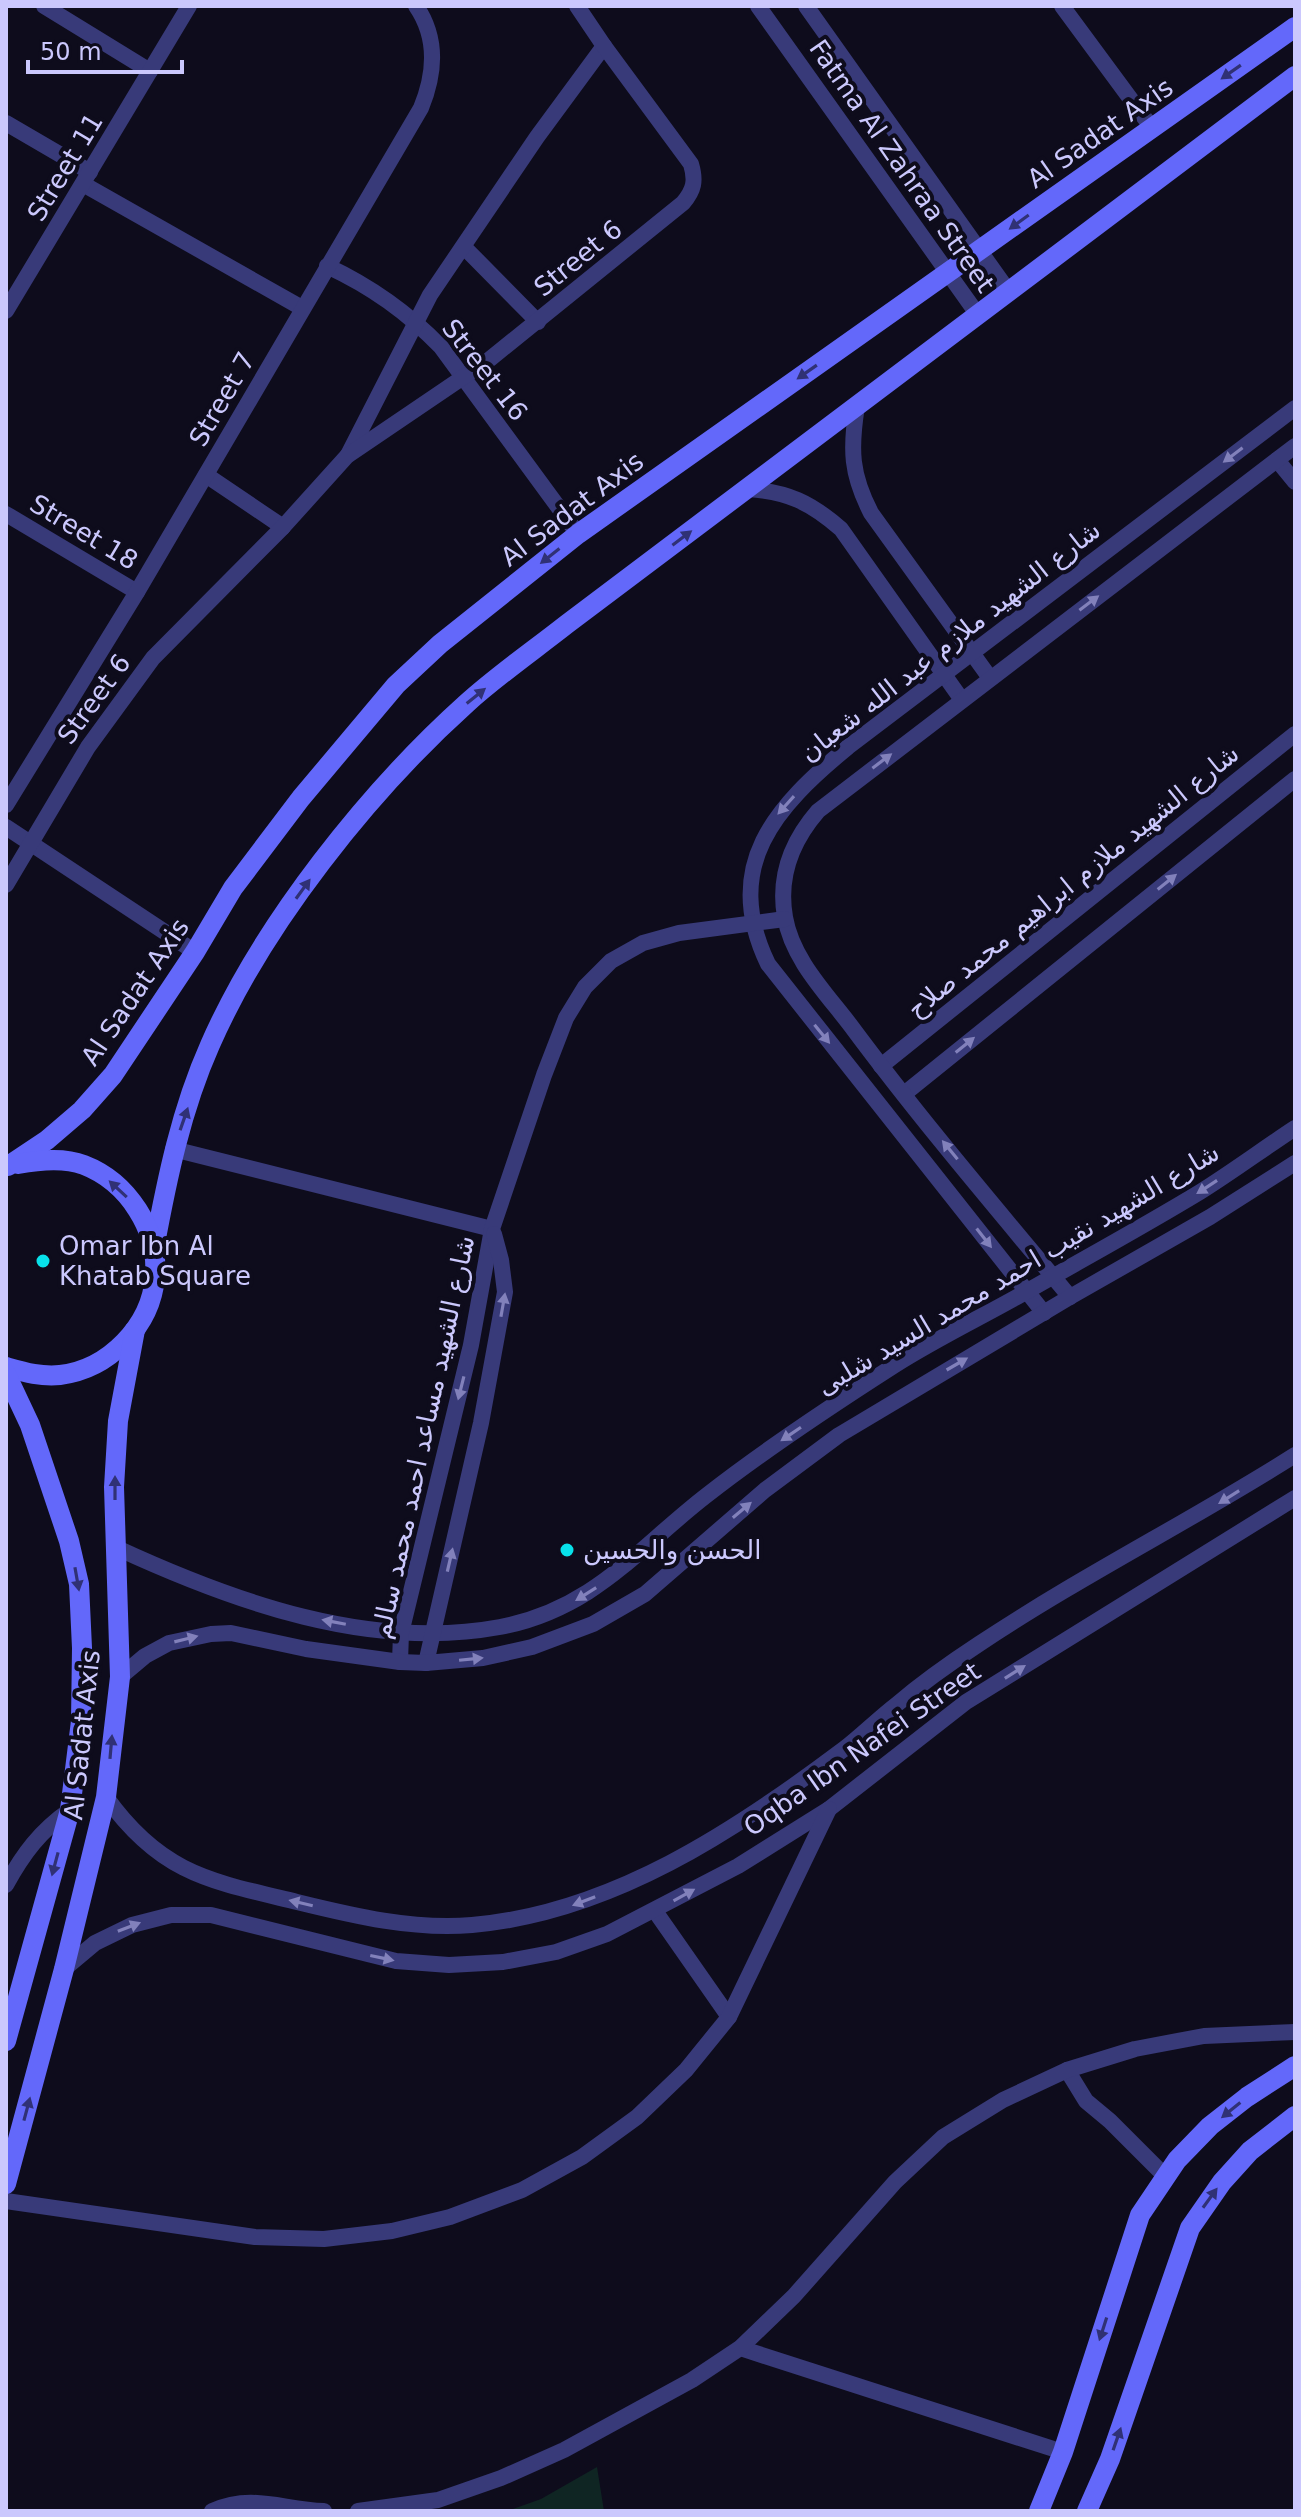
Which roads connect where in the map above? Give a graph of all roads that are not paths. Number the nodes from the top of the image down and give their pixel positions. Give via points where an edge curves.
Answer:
1 (44, 6) edge
2 (189, 6) edge
3 (416, 6) edge
4 (577, 6) edge
5 (758, 6) edge
6 (806, 6) edge
7 (1062, 6) edge
8 (1295, 27) edge
9 (604, 46) junction
10 (150, 71) junction
11 (1295, 76) edge
12 (6, 123) edge
13 (1152, 128) junction
14 (86, 178) junction
15 (464, 247) junction
16 (981, 250) junction
17 (327, 266) junction
18 (949, 273) junction
19 (1009, 292) junction
20 (302, 308) junction
21 (6, 311) edge
22 (978, 315) junction
23 (415, 320) junction
24 (538, 322) junction
25 (464, 377) junction
26 (857, 406) junction
27 (1295, 408) edge
28 (1295, 446) edge
29 (347, 456) junction
30 (1277, 460) junction
31 (206, 475) junction
32 (1295, 482) edge
33 (748, 489) junction
34 (6, 514) edge
35 (283, 527) junction
36 (578, 534) junction
37 (137, 592) junction
38 (972, 652) junction
39 (943, 674) junction
40 (990, 678) junction
41 (962, 700) junction
42 (1295, 734) edge
43 (1295, 779) edge
44 (6, 805) edge
45 (6, 827) edge
46 (32, 844) junction
47 (6, 885) edge
48 (785, 919) junction
49 (752, 923) junction
50 (195, 952) junction
51 (881, 1066) junction
52 (904, 1094) junction
53 (1295, 1128) edge
54 (1271, 1144) junction
55 (173, 1149) junction
56 (7, 1166) edge
57 (1293, 1169) edge
58 (492, 1229) junction
59 (154, 1249) junction
60 (1053, 1276) junction
61 (1026, 1292) junction
62 (1070, 1297) junction
63 (1044, 1313) junction
64 (135, 1330) junction
65 (6, 1367) edge
66 (6, 1374) edge
67 (1295, 1455) edge
68 (1295, 1498) edge
69 (117, 1548) junction
70 (401, 1633) junction
71 (433, 1634) junction
72 (400, 1662) junction
73 (426, 1663) junction
74 (120, 1677) junction
75 (106, 1797) junction
76 (829, 1809) junction
77 (70, 1810) junction
78 (6, 1885) edge
79 (655, 1911) junction
80 (64, 1969) junction
81 (729, 2017) junction
82 (1295, 2032) edge
83 (6, 2041) edge
84 (1295, 2066) edge
85 (1067, 2070) junction
86 (1295, 2116) edge
87 (1166, 2177) junction
88 (6, 2184) edge
89 (6, 2201) edge
90 (740, 2348) junction
91 (1063, 2452) junction
92 (212, 2511) edge
93 (310, 2511) edge
94 (324, 2511) edge
95 (358, 2511) edge
96 (1039, 2511) edge
97 (1087, 2511) edge

1 - 10 street
2 - 10 street, Street 11
3 - 17 street, Street 7 via 430,35 433,72 428,90
4 - 9 street, Street 6
5 - 18 street, Fatma Al Zahraa Street
6 - 16 street, Fatma Al Zahraa Street
7 - 13 street
8 -> 13 street, Al Sadat Axis
9 - 15 street, Street 6
9 - 24 street, Street 6 via 691,164 692,192
10 - 14 street, Street 11
11 - 19 street
12 - 14 street
13 -> 16 street, Al Sadat Axis
14 - 20 street
14 - 21 street, Street 11
15 - 23 street, Street 6
15 - 24 street
16 - 18 street, Al Sadat Axis
16 - 19 street, Fatma Al Zahraa Street
17 - 20 street, Street 7
17 - 23 street, Street 16 via 358,280
18 - 22 street, Fatma Al Zahraa Street
18 -> 36 street, Al Sadat Axis
19 - 22 street
20 - 31 street, Street 7
22 - 26 street
23 - 25 street, Street 16
23 - 29 street, Street 6
24 - 25 street, Street 6
25 - 29 street, Street 6
25 - 36 street, Street 16
26 - 33 street
26 - 38 street via 852,463 859,489
27 -> 38 street, شارع الشهيد ملازم عبد الله شعبان
28 - 30 street, شارع الشهيد ملازم عبد الله شعبان
29 - 35 street, Street 6
30 - 32 street
40 -> 30 street, شارع الشهيد ملازم عبد الله شعبان
31 - 35 street
31 - 37 street, Street 7
33 - 39 street via 799,499 841,529
55 -> 33 street via 210,1045 242,984 281,919 396,773 468,702
34 - 37 street, Street 18
35 - 46 street, Street 6 via 153,658 88,747
36 -> 50 street, Al Sadat Axis via 396,685 233,888
37 - 44 street, Street 7
38 - 39 street, شارع الشهيد ملازم عبد الله شعبان
38 - 40 street
39 - 41 street
39 -> 49 street, شارع الشهيد ملازم عبد الله شعبان via 810,778 774,819 757,851 750,887
40 - 41 street, شارع الشهيد ملازم عبد الله شعبان
48 -> 41 street, شارع الشهيد ملازم عبد الله شعبان via 785,871 804,827
42 - 51 street, شارع الشهيد ملازم ابراهيم محمد صلاح
52 -> 43 street
45 - 46 street
46 - 47 street, Street 6
46 - 50 street
48 - 49 street
48 - 51 street, شارع الشهيد ملازم عبد الله شعبان via 805,965
49 - 58 street via 643,943 611,961 585,987 566,1018 544,1075
49 -> 61 street, شارع الشهيد ملازم عبد الله شعبان via 780,982
50 - 56 street, Al Sadat Axis via 113,1075 82,1110
51 - 52 street, شارع الشهيد ملازم عبد الله شعبان
60 -> 52 street, شارع الشهيد ملازم عبد الله شعبان
53 - 54 street, شارع الشهيد نقيب احمد محمد السيد شلبى
54 - 57 street
54 -> 60 street, شارع الشهيد نقيب احمد محمد السيد شلبى
55 - 58 street
55 - 59 street
59 -> 56 street via 141,1213 117,1184 84,1165 46,1159
57 - 62 street, شارع الشهيد نقيب احمد محمد السيد شلبى
58 -> 70 street, شارع الشهيد مساعد احمد محمد سالم via 471,1345
71 -> 58 street, شارع الشهيد مساعد احمد محمد سالم via 505,1292
59 - 64 street via 149,1305
60 - 61 street, شارع الشهيد نقيب احمد محمد السيد شلبى
60 - 62 street, شارع الشهيد ملازم عبد الله شعبان
61 - 63 street, شارع الشهيد ملازم عبد الله شعبان
61 -> 71 street, شارع الشهيد نقيب احمد محمد السيد شلبى via 899,1363 801,1427 704,1497 611,1578 560,1610 501,1627
62 - 63 street, شارع الشهيد نقيب احمد محمد السيد شلبى
73 -> 63 street, شارع الشهيد نقيب احمد محمد السيد شلبى via 532,1647 617,1611 645,1594 765,1490 839,1435
64 - 65 street via 115,1352 89,1367 61,1375
69 -> 64 street, Al Sadat Axis via 118,1421
66 -> 77 street, Al Sadat Axis via 57,1500 79,1584 81,1721
67 -> 75 street, Oqba Ibn Nafei Street via 954,1660 846,1748 726,1832 579,1903 525,1918 470,1925 413,1925 358,1917 208,1880 177,1866 150,1848
76 -> 68 street, Oqba Ibn Nafei Street via 966,1702
70 -> 69 street, شارع الشهيد نقيب احمد محمد السيد شلبى via 255,1603
69 - 74 street, Al Sadat Axis
70 - 71 street, شارع الشهيد نقيب احمد محمد السيد شلبى
70 - 72 street, شارع الشهيد مساعد احمد محمد سالم
71 - 73 street, شارع الشهيد مساعد احمد محمد سالم
72 - 73 street, شارع الشهيد نقيب احمد محمد السيد شلبى
74 -> 72 street, شارع الشهيد نقيب احمد محمد السيد شلبى via 169,1643 211,1634
75 -> 74 street, Al Sadat Axis
75 - 80 street, Al Sadat Axis
79 -> 76 street, Oqba Ibn Nafei Street
76 - 81 street
77 - 78 street via 33,1841
77 -> 83 street, Al Sadat Axis
80 -> 79 street, Oqba Ibn Nafei Street via 95,1943 132,1925 171,1915 211,1915 396,1961 449,1965 556,1952
79 - 81 street
88 -> 80 street, Al Sadat Axis
81 - 89 street via 637,2117 582,2157 522,2190 450,2217 324,2239 255,2237
82 - 85 street via 1204,2036 1135,2049
84 -> 87 street via 1210,2126
85 - 87 street via 1086,2101
85 - 90 street via 1003,2100 943,2137
97 -> 86 street via 1190,2228 1250,2151
87 -> 91 street via 1140,2215
90 - 91 street
90 - 95 street via 625,2418 501,2478 438,2500
91 - 96 street
92 - 93 street via 235,2502
93 - 94 street

